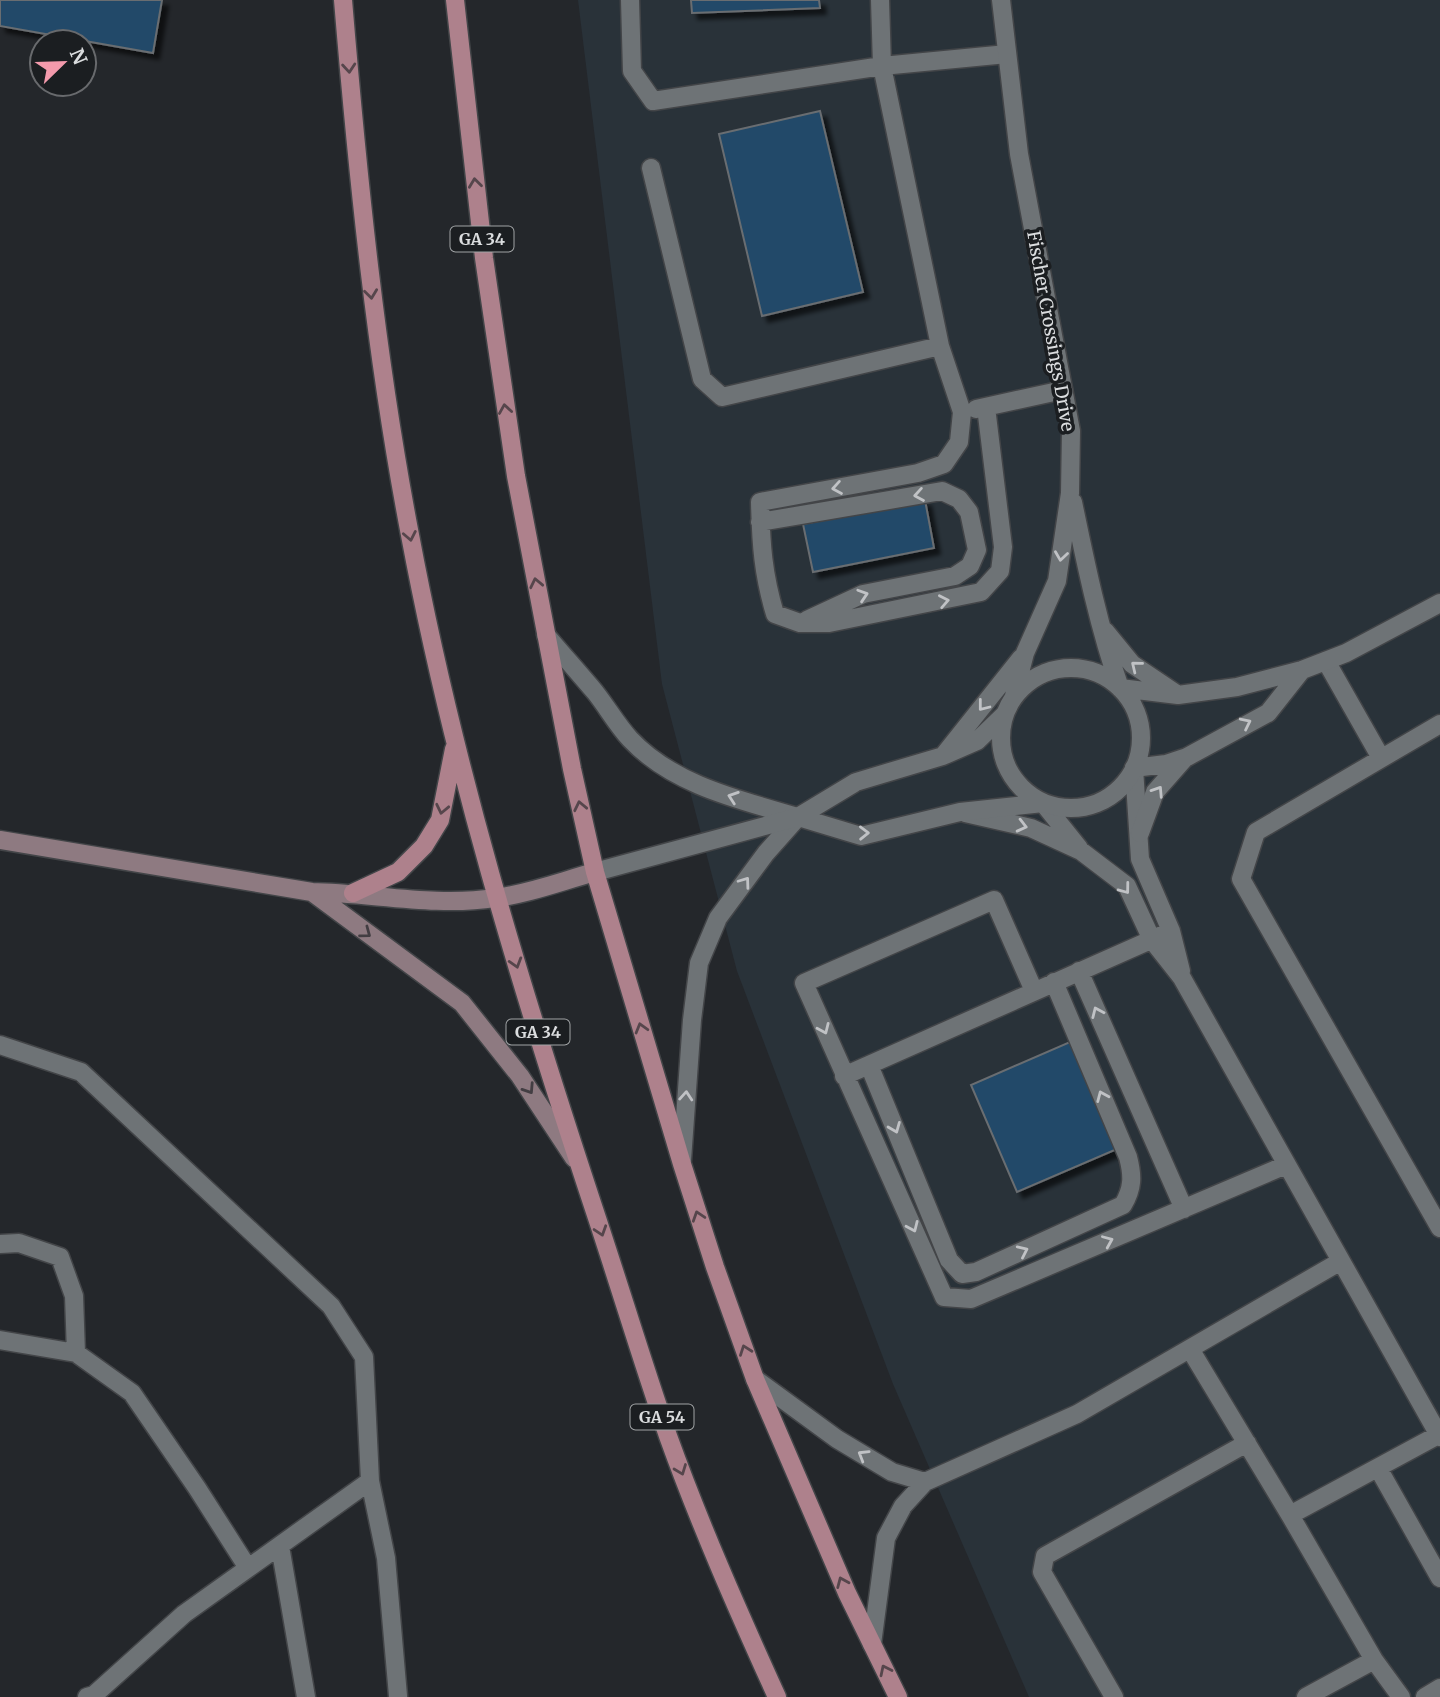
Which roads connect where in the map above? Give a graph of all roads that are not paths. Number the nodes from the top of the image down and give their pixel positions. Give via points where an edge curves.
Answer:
1 (343, 0) edge
2 (455, 0) edge
3 (629, 0) edge
4 (880, 0) edge
5 (1001, 0) edge
6 (1007, 54) junction
7 (882, 66) junction
8 (651, 168) dead end
9 (940, 346) junction
10 (1063, 390) junction
11 (986, 407) junction
12 (962, 412) junction
13 (1070, 488) junction
14 (760, 522) junction
15 (1440, 603) edge
16 (800, 623) junction
17 (1102, 628) junction
18 (546, 635) junction
19 (1025, 653) junction
20 (1326, 661) junction
21 (1302, 670) junction
22 (1120, 688) junction
23 (1178, 695) junction
24 (1014, 696) junction
25 (1005, 714) junction
26 (1440, 724) edge
27 (455, 742) junction
28 (943, 756) junction
29 (1187, 757) junction
30 (1381, 758) junction
31 (1135, 768) junction
32 (1043, 803) junction
33 (960, 812) junction
34 (798, 817) junction
35 (1140, 833) junction
36 (0, 840) edge
37 (1081, 851) junction
38 (595, 872) junction
39 (312, 892) junction
40 (353, 892) junction
41 (496, 898) junction
42 (1171, 931) junction
43 (1152, 940) junction
44 (1079, 971) junction
45 (1182, 978) junction
46 (1054, 982) junction
47 (1034, 991) junction
48 (0, 1045) edge
49 (869, 1065) junction
50 (845, 1076) junction
51 (682, 1164) junction
52 (1286, 1165) junction
53 (579, 1166) junction
54 (1184, 1209) junction
55 (1440, 1228) edge
56 (0, 1244) edge
57 (1341, 1261) junction
58 (0, 1340) edge
59 (1190, 1349) junction
60 (76, 1353) junction
61 (755, 1379) junction
62 (1440, 1435) edge
63 (1247, 1443) junction
64 (1378, 1468) junction
65 (370, 1481) junction
66 (925, 1482) junction
67 (1290, 1515) junction
68 (280, 1546) junction
69 (248, 1569) junction
70 (1440, 1578) edge
71 (872, 1644) junction
72 (1374, 1660) junction
73 (1440, 1688) edge
74 (92, 1696) edge
75 (398, 1696) edge
76 (306, 1697) edge
77 (778, 1697) edge
78 (898, 1697) edge
79 (1114, 1697) edge
80 (1306, 1697) edge
81 (1401, 1697) edge
82 (1425, 1697) edge

1 -> 27 main road, GA 34 via 359,193 390,422
18 -> 2 main road, GA 34 via 497,357
3 - 7 street via 632,71 653,101
4 - 7 street
5 - 6 street, Fischer Crossings Drive
6 - 7 street
6 - 10 street, Fischer Crossings Drive via 1019,155
7 - 9 street
8 - 9 street via 702,379 722,397
9 - 12 street
10 - 11 street
10 - 13 street, Fischer Crossings Drive via 1071,431
11 - 12 street
16 -> 11 street via 829,623 981,592 999,570 1003,547
12 -> 14 street via 959,442 944,464 918,473 760,502
13 - 17 street
13 -> 19 street, Fischer Crossings Drive via 1057,581
14 - 16 street via 765,581 775,614
16 -> 14 street via 863,594 955,576 970,566 977,551 969,512 959,499 942,491
15 - 20 street
17 - 22 street
23 -> 17 street via 1132,664
34 -> 18 street via 692,782 656,761 630,740
38 -> 18 main road, GA 34
19 - 24 street, Fischer Crossings Drive
19 -> 28 street
20 - 21 street
20 - 30 street
21 - 23 street via 1237,687
29 -> 21 street via 1268,713
22 - 23 street
22 - 24 street via 1100,674 1077,668 1054,670 1032,680
22 - 31 street via 1133,705 1140,726
24 - 25 street
25 - 28 street via 977,741
25 - 32 street via 1003,755 1011,775
26 - 30 street
27 -> 40 main road via 440,820 424,846 398,872
27 - 41 main road, GA 34
28 - 34 street via 856,782
29 - 31 street
35 -> 29 street via 1155,792
30 - 55 street via 1256,832 1241,879
31 - 32 street via 1106,800 1064,808
31 - 35 street
32 - 33 street
32 - 37 street
34 -> 33 street via 862,836
33 -> 37 street via 1031,828
34 - 38 street
51 -> 34 street via 699,963 718,918
35 - 42 street via 1140,859
36 - 39 main road, GA 54
37 -> 43 street via 1127,886
38 - 41 main road, GA 54
51 -> 38 main road
39 - 40 main road, GA 54
39 -> 53 main road, GA 54 via 462,1003 520,1076
40 - 41 main road, GA 54 via 439,900
41 -> 53 main road, GA 34
42 - 43 street
42 - 45 street
43 - 44 street
43 - 45 street
44 - 46 street
54 -> 44 street
45 - 52 street
46 - 47 street
49 -> 46 street via 950,1260 962,1274 976,1272 1123,1205 1131,1191 1128,1157
47 - 49 street
47 -> 50 street via 994,900 804,983
48 - 65 street via 81,1072 331,1306 364,1357
49 - 50 street
50 -> 54 street via 944,1297 971,1299
61 -> 51 main road
52 - 54 street
52 - 57 street
53 -> 77 main road, GA 54 via 668,1436
56 - 60 street via 19,1243 60,1257 74,1296
57 - 59 street
57 - 62 street
58 - 60 street
59 - 63 street
59 - 66 street via 1077,1414
60 - 69 street via 132,1393
66 -> 61 street via 892,1472 848,1446
71 -> 61 main road
62 - 64 street
63 - 67 street
63 - 79 street via 1045,1556 1042,1572
64 - 67 street
64 - 70 street
65 - 68 street
65 - 75 street via 386,1558
66 - 71 street via 903,1506 886,1538
67 - 72 street
68 - 69 street
68 - 76 street
69 - 74 street via 184,1614
78 -> 71 main road
72 - 80 street
72 - 81 street
73 - 82 street

